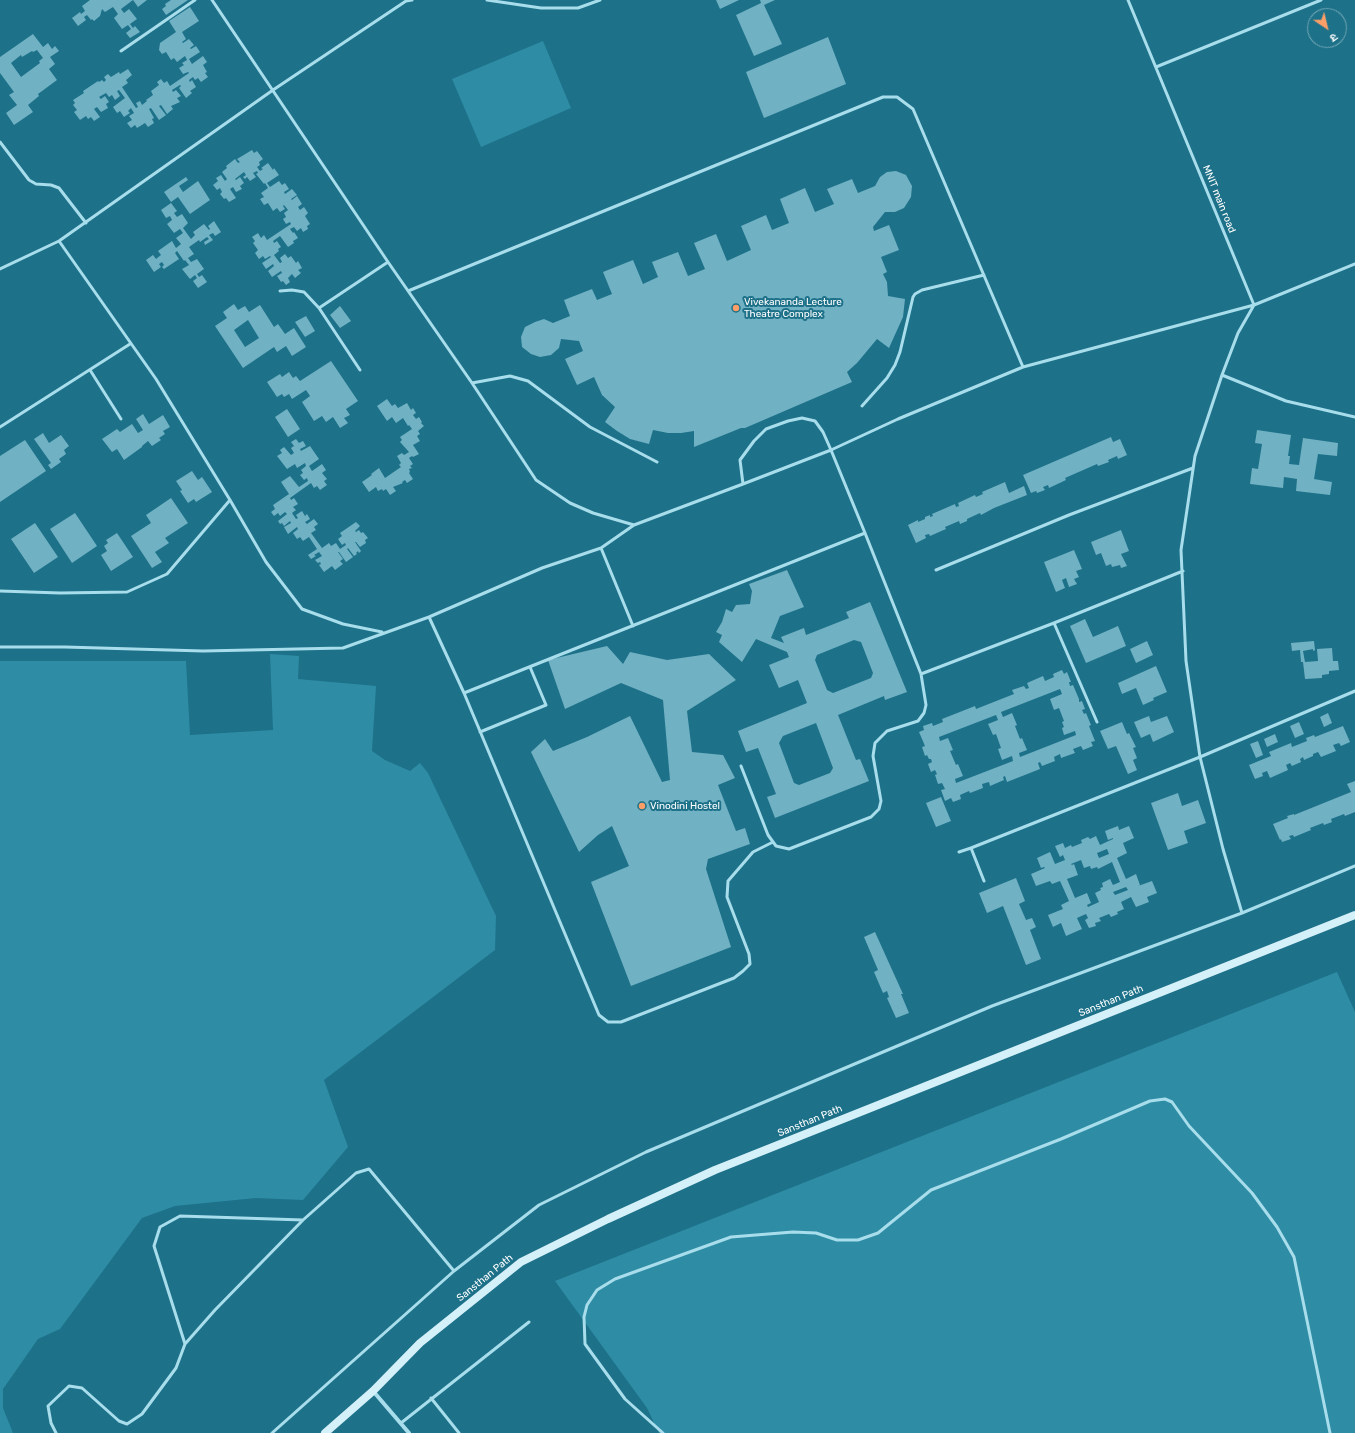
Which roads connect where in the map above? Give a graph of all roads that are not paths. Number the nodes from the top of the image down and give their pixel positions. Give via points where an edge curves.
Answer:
1 (195, 0) edge
2 (212, 0) edge
3 (412, 0) edge
4 (487, 0) edge
5 (600, 0) edge
6 (1128, 0) edge
7 (1321, 0) edge
8 (121, 51) dead end
9 (1156, 67) junction
10 (273, 90) junction
11 (0, 142) edge
12 (86, 223) junction
13 (59, 241) junction
14 (388, 262) junction
15 (1355, 264) edge
16 (0, 269) edge
17 (984, 275) junction
18 (408, 290) junction
19 (280, 291) dead end
20 (1254, 305) junction
21 (319, 308) junction
22 (130, 344) junction
23 (1023, 367) junction
24 (90, 370) junction
25 (360, 370) dead end
26 (1222, 375) junction
27 (472, 382) junction
28 (862, 406) dead end
29 (1355, 417) edge
30 (121, 419) dead end
31 (0, 427) edge
32 (831, 450) junction
33 (657, 462) dead end
34 (1193, 468) junction
35 (743, 484) junction
36 (230, 500) junction
37 (634, 525) junction
38 (865, 533) junction
39 (601, 548) junction
40 (936, 570) dead end
41 (1183, 571) junction
42 (0, 591) edge
43 (429, 617) junction
44 (1054, 623) junction
45 (633, 626) junction
46 (383, 633) junction
47 (0, 647) edge
48 (530, 667) junction
49 (921, 674) junction
50 (1355, 691) edge
51 (464, 693) junction
52 (1097, 722) dead end
53 (480, 732) junction
54 (1200, 757) junction
55 (741, 766) dead end
56 (773, 842) junction
57 (971, 848) junction
58 (959, 852) dead end
59 (1355, 866) edge
60 (984, 880) dead end
61 (1242, 913) junction
62 (1355, 915) edge
63 (303, 1220) junction
64 (454, 1271) junction
65 (529, 1322) dead end
66 (185, 1344) junction
67 (373, 1391) junction
68 (431, 1398) junction
69 (401, 1423) junction
70 (56, 1433) edge
71 (272, 1433) edge
72 (325, 1433) edge
73 (409, 1433) edge
74 (458, 1433) edge
75 (663, 1433) edge
76 (1330, 1433) edge

1 - 8 lane
2 - 10 lane
3 - 10 lane via 406,1
4 - 5 lane via 541,8 578,8
6 - 9 lane, MNIT main road
7 - 9 lane
9 - 20 lane, MNIT main road
10 - 12 lane
10 - 14 lane
11 - 12 lane via 29,180 36,184 51,184 59,188
12 - 13 lane
13 - 16 lane
13 - 22 lane
14 - 18 lane
14 - 21 lane
15 - 20 lane
17 - 18 lane via 913,109 897,97 883,97
17 - 23 lane
17 - 28 lane via 922,290 913,297 895,365
18 - 27 lane
19 - 21 lane via 304,292
20 - 23 lane
20 - 26 lane via 1238,333
21 - 25 lane
22 - 24 lane
22 - 36 lane via 156,379
23 - 32 lane
24 - 30 lane
24 - 31 lane
26 - 29 lane via 1286,401
26 - 34 lane
27 - 33 lane via 510,376 528,381 590,427
27 - 37 lane via 536,480 570,503
32 - 35 lane
32 - 35 lane via 823,432 814,421 802,418 766,429 740,460
32 - 38 lane
34 - 40 lane via 1069,515
34 - 41 lane via 1181,550
35 - 37 lane
36 - 42 lane via 167,574 127,592
36 - 46 lane via 266,562 302,609 343,624
37 - 39 lane
38 - 45 lane
38 - 49 lane
39 - 43 lane via 542,568
39 - 45 lane
41 - 44 lane
41 - 54 lane via 1186,661
43 - 46 lane
43 - 51 lane
44 - 49 lane
44 - 52 lane
45 - 48 lane
46 - 47 lane via 343,648 203,651
48 - 51 lane
48 - 53 lane via 546,705
49 - 56 lane via 926,705 924,714 918,721 887,731 875,743 873,756 881,801 879,809 871,817 789,849 776,846
50 - 54 lane
51 - 53 lane
53 - 56 lane via 599,1015 608,1022 621,1022 734,978 744,971 750,964 749,954 727,897 728,881 753,852
54 - 57 lane
54 - 61 lane
55 - 56 lane
57 - 58 lane
57 - 60 lane
59 - 61 lane
61 - 64 lane via 992,1006 646,1152 539,1205
62 - 67 street, Sansthan Path via 715,1170 608,1219 520,1262 420,1343
63 - 64 lane via 356,1173 369,1169
63 - 66 lane
63 - 66 lane via 180,1216 160,1228 154,1246
64 - 71 lane
65 - 68 lane
66 - 70 lane via 176,1368 142,1414 127,1424 119,1421 82,1388 69,1386 48,1406
67 - 69 street
67 - 72 street, Sansthan Path
68 - 69 lane
68 - 74 lane
69 - 73 street
75 - 76 lane via 625,1399 585,1344 584,1317 587,1305 596,1290 615,1279 731,1237 793,1232 816,1233 837,1240 858,1240 878,1233 931,1190 1150,1101 1165,1099 1172,1102 1189,1126 1252,1194 1277,1227 1294,1257

